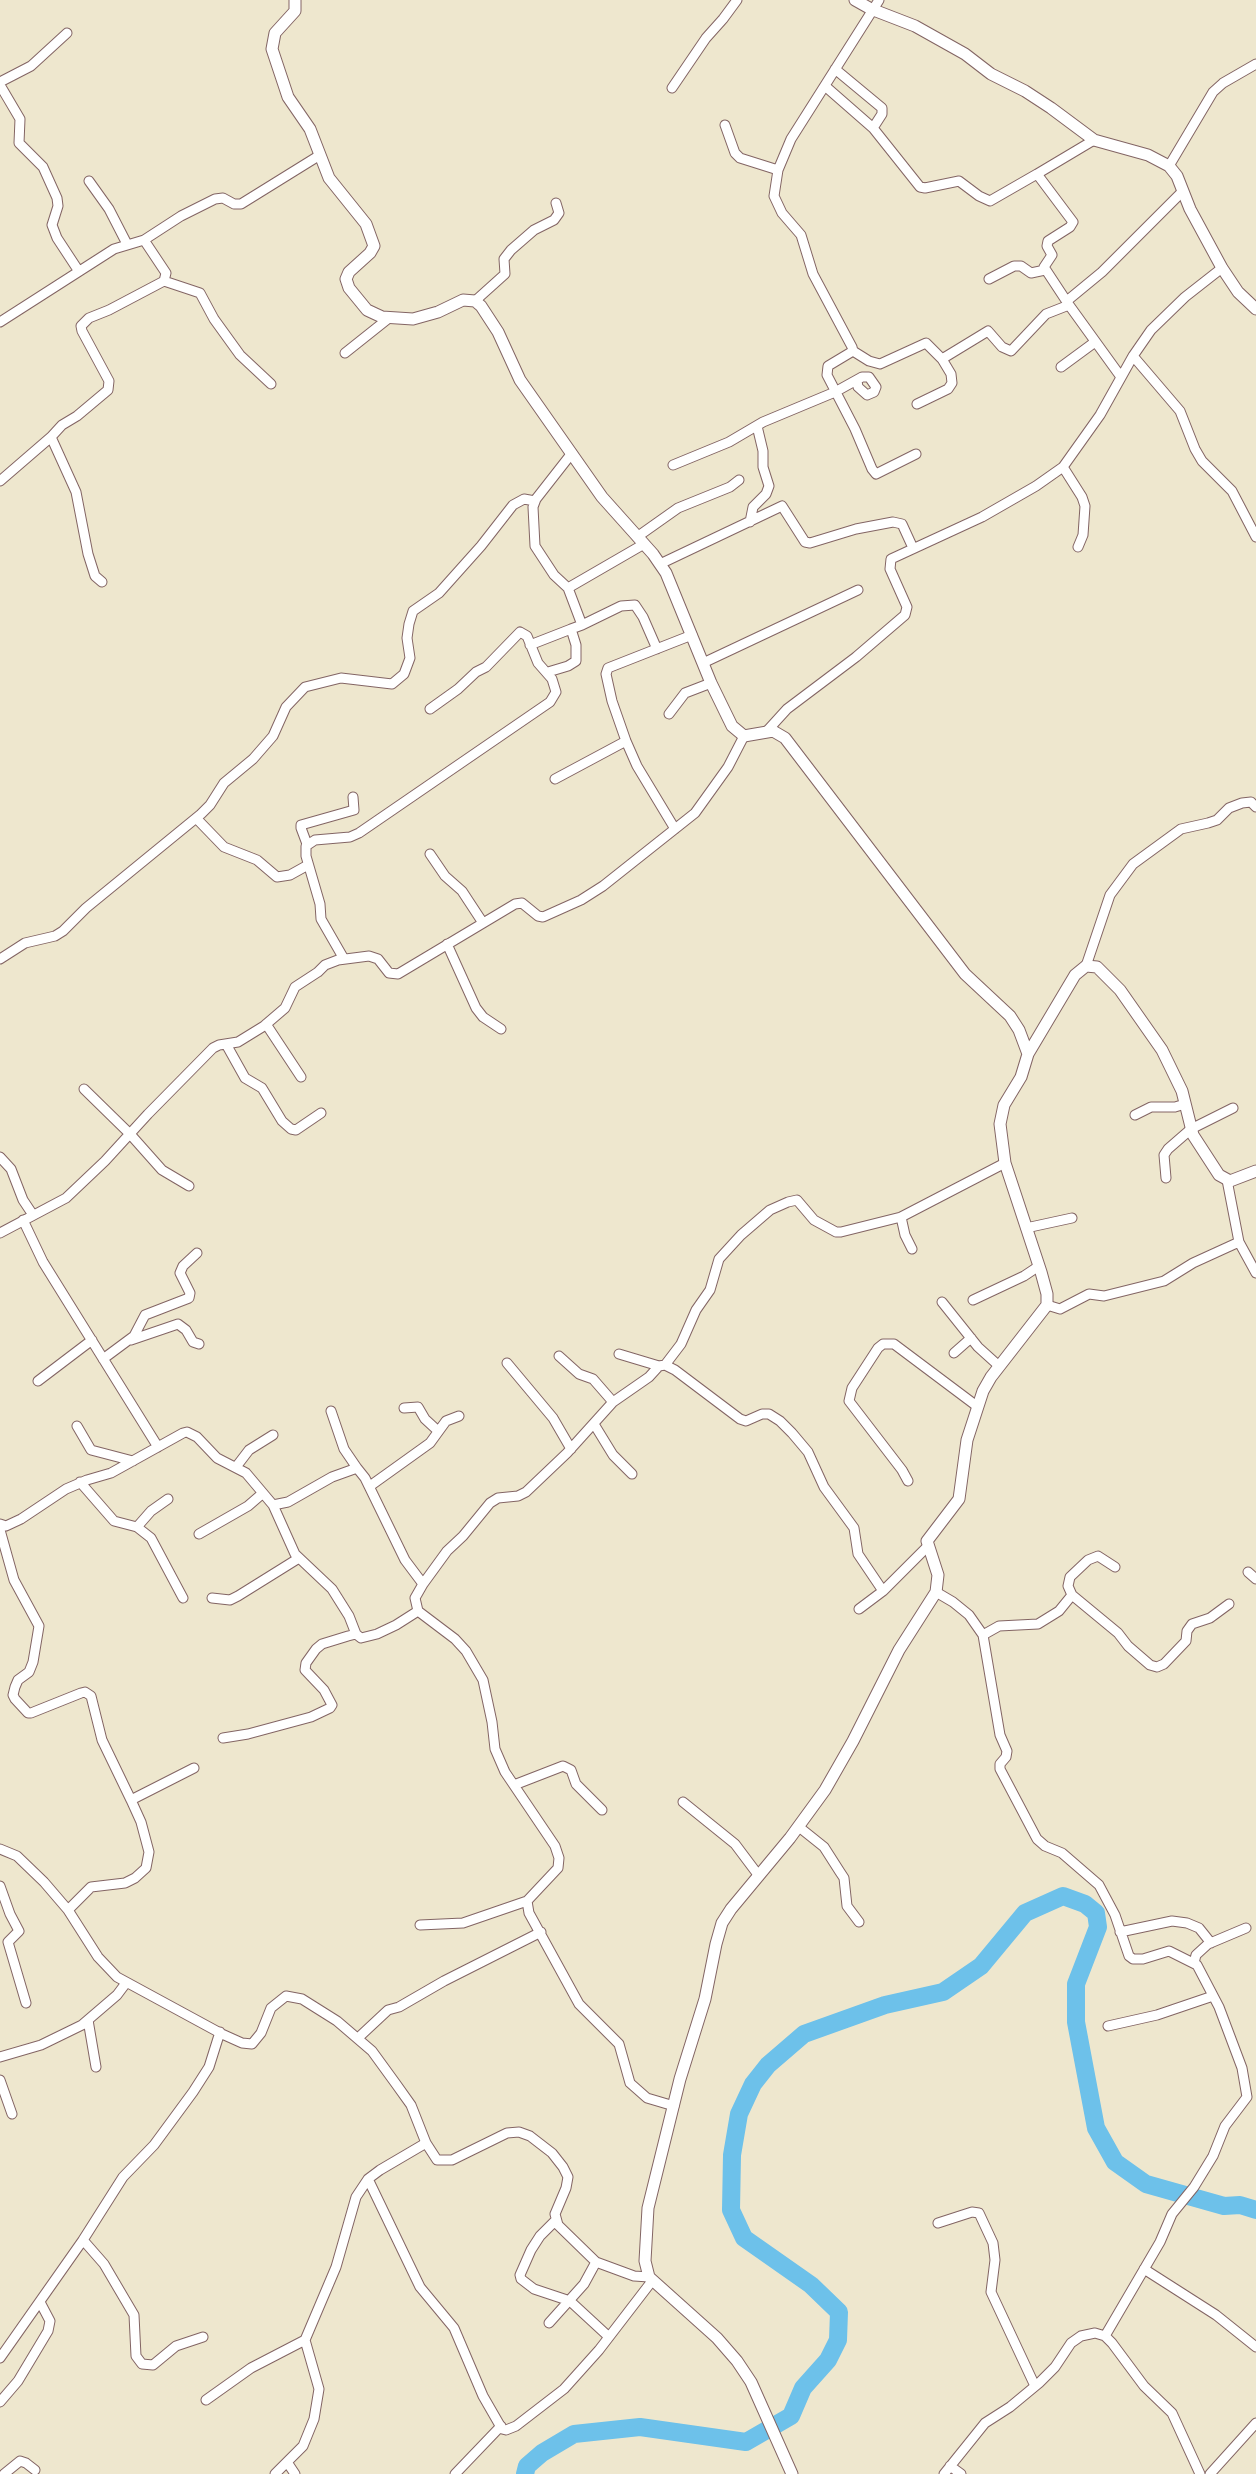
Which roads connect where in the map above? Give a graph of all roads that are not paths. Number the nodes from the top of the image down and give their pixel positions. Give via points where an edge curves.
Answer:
1 (295, 0) edge
2 (737, 0) edge
3 (855, 0) edge
4 (875, 4) edge
5 (67, 33) dead end
6 (1256, 64) edge
7 (835, 68) junction
8 (0, 84) edge
9 (825, 86) junction
10 (672, 88) dead end
11 (725, 125) dead end
12 (873, 128) junction
13 (1094, 140) junction
14 (320, 155) junction
15 (1169, 166) junction
16 (778, 170) junction
17 (1037, 174) junction
18 (90, 181) dead end
19 (1183, 191) junction
20 (556, 203) dead end
21 (144, 240) junction
22 (127, 244) junction
23 (1222, 268) junction
24 (78, 270) junction
25 (1045, 270) junction
26 (989, 279) dead end
27 (164, 281) junction
28 (474, 301) junction
29 (1068, 303) junction
30 (1256, 309) edge
31 (389, 318) junction
32 (0, 322) edge
33 (1095, 342) junction
34 (853, 351) junction
35 (345, 353) dead end
36 (1133, 356) junction
37 (942, 359) junction
38 (1061, 367) dead end
39 (1121, 377) junction
40 (857, 381) dead end
41 (271, 384) dead end
42 (835, 392) junction
43 (916, 404) dead end
44 (757, 426) junction
45 (51, 437) junction
46 (572, 453) junction
47 (916, 454) dead end
48 (673, 465) dead end
49 (1063, 466) junction
50 (739, 480) dead end
51 (0, 482) edge
52 (535, 501) junction
53 (750, 522) junction
54 (1256, 537) edge
55 (640, 541) junction
56 (1078, 547) dead end
57 (913, 548) junction
58 (660, 564) junction
59 (102, 582) dead end
60 (568, 588) junction
61 (858, 590) dead end
62 (582, 625) junction
63 (571, 629) junction
64 (692, 635) junction
65 (530, 645) junction
66 (657, 649) junction
67 (704, 663) junction
68 (548, 672) junction
69 (711, 683) junction
70 (430, 709) dead end
71 (669, 714) dead end
72 (767, 731) junction
73 (744, 736) junction
74 (626, 741) junction
75 (555, 778) dead end
76 (353, 797) dead end
77 (1256, 807) edge
78 (196, 818) junction
79 (675, 829) junction
80 (307, 844) junction
81 (430, 854) dead end
82 (308, 865) junction
83 (483, 922) junction
84 (448, 944) junction
85 (0, 958) edge
86 (344, 959) junction
87 (1086, 966) junction
88 (266, 1024) junction
89 (501, 1028) dead end
90 (226, 1044) junction
91 (1028, 1054) junction
92 (301, 1076) dead end
93 (84, 1089) dead end
94 (1185, 1104) junction
95 (1233, 1108) dead end
96 (321, 1113) dead end
97 (1135, 1115) dead end
98 (1191, 1129) junction
99 (130, 1134) junction
100 (0, 1157) edge
101 (1005, 1163) junction
102 (1256, 1171) edge
103 (1166, 1178) dead end
104 (1227, 1180) junction
105 (189, 1186) dead end
106 (33, 1215) junction
107 (901, 1217) junction
108 (1072, 1218) dead end
109 (23, 1220) junction
110 (1026, 1228) junction
111 (0, 1233) edge
112 (1238, 1242) junction
113 (912, 1249) dead end
114 (197, 1253) dead end
115 (1039, 1266) junction
116 (1256, 1273) edge
117 (972, 1300) dead end
118 (942, 1302) dead end
119 (1047, 1305) junction
120 (972, 1338) junction
121 (92, 1340) junction
122 (130, 1340) junction
123 (199, 1344) dead end
124 (954, 1353) dead end
125 (619, 1354) dead end
126 (559, 1356) dead end
127 (104, 1359) junction
128 (507, 1363) dead end
129 (662, 1365) junction
130 (999, 1366) junction
131 (38, 1381) dead end
132 (613, 1402) junction
133 (978, 1407) junction
134 (404, 1408) dead end
135 (330, 1411) dead end
136 (459, 1416) dead end
137 (594, 1424) junction
138 (77, 1426) dead end
139 (438, 1431) junction
140 (272, 1435) dead end
141 (158, 1448) junction
142 (570, 1449) junction
143 (133, 1462) junction
144 (236, 1467) junction
145 (357, 1468) junction
146 (632, 1474) dead end
147 (908, 1481) dead end
148 (80, 1482) junction
149 (370, 1486) junction
150 (263, 1493) junction
151 (168, 1499) dead end
152 (273, 1505) junction
153 (0, 1524) edge
154 (137, 1527) junction
155 (0, 1530) edge
156 (199, 1534) dead end
157 (927, 1548) junction
158 (299, 1558) junction
159 (1115, 1567) dead end
160 (1248, 1572) dead end
161 (1256, 1579) edge
162 (423, 1584) junction
163 (883, 1591) junction
164 (936, 1592) junction
165 (1072, 1596) junction
166 (184, 1598) dead end
167 (212, 1598) dead end
168 (1228, 1604) dead end
169 (860, 1609) dead end
170 (418, 1611) junction
171 (356, 1634) junction
172 (983, 1634) junction
173 (223, 1738) dead end
174 (194, 1768) dead end
175 (514, 1785) junction
176 (131, 1800) junction
177 (683, 1802) dead end
178 (602, 1810) dead end
179 (799, 1827) junction
180 (0, 1849) edge
181 (759, 1876) junction
182 (0, 1886) edge
183 (528, 1901) junction
184 (68, 1910) junction
185 (860, 1922) dead end
186 (420, 1925) dead end
187 (1246, 1928) dead end
188 (541, 1932) junction
189 (1120, 1932) junction
190 (1211, 1943) junction
191 (1194, 1963) junction
192 (126, 1983) junction
193 (1213, 1996) junction
194 (26, 2003) dead end
195 (88, 2020) junction
196 (1108, 2026) dead end
197 (220, 2032) junction
198 (358, 2038) junction
199 (0, 2057) edge
200 (96, 2067) dead end
201 (0, 2080) edge
202 (674, 2106) junction
203 (12, 2114) dead end
204 (426, 2143) junction
205 (368, 2179) junction
206 (556, 2220) junction
207 (938, 2223) dead end
208 (83, 2240) junction
209 (596, 2262) junction
210 (1144, 2268) junction
211 (651, 2279) junction
212 (570, 2301) junction
213 (40, 2302) junction
214 (549, 2323) dead end
215 (1105, 2336) junction
216 (204, 2337) dead end
217 (609, 2337) junction
218 (305, 2340) junction
219 (1256, 2347) edge
220 (0, 2358) edge
221 (1036, 2386) junction
222 (206, 2400) dead end
223 (0, 2402) edge
224 (1256, 2423) edge
225 (501, 2426) junction
226 (287, 2462) junction
227 (950, 2466) junction
228 (35, 2470) dead end
229 (4, 2474) edge
230 (275, 2474) edge
231 (295, 2474) edge
232 (455, 2474) edge
233 (792, 2474) edge
234 (944, 2474) edge
235 (960, 2474) edge
236 (1200, 2474) edge
237 (1210, 2474) edge

1 - 14 street via 295,11 275,33 272,49 288,97 310,129
2 - 10 street
3 - 4 street
4 - 7 street
4 - 13 street via 965,54 1000,80 1013,84 1051,108
5 - 8 street via 31,66
6 - 15 street via 1213,92
7 - 9 street
7 - 12 street via 882,108
8 - 24 street via 20,119 19,143 43,167 57,198 52,225
9 - 12 street
9 - 16 street via 791,139
11 - 16 street via 740,158
12 - 17 street via 920,187 959,181 990,200
13 - 15 street via 1148,154
13 - 17 street
14 - 21 street via 241,204 215,199
14 - 31 street via 329,178 366,224 374,246 349,272 346,279 349,288 367,310
15 - 19 street
16 - 34 street via 774,196 778,206 801,235 813,274
17 - 25 street via 1073,222 1070,228 1048,241 1052,255
18 - 22 street
19 - 23 street
19 - 29 street
20 - 28 street via 559,213 554,220 534,230 511,250 504,260 504,274
21 - 22 street
21 - 27 street via 166,273
22 - 24 street via 114,248
23 - 30 street via 1238,292
23 - 36 street via 1168,312
24 - 32 street
25 - 26 street via 1031,272 1014,266
25 - 29 street
27 - 41 street via 200,293 240,355
27 - 45 street via 84,321 82,331 110,385 103,395 62,424
28 - 31 street via 463,300 413,319
28 - 46 street via 482,306 494,324 518,376
29 - 33 street
29 - 37 street via 1046,314 1013,350 1005,350 990,332 985,331
31 - 35 street
33 - 38 street
33 - 39 street
34 - 37 street via 880,364 926,343
34 - 42 street via 828,366 827,374
36 - 39 street
36 - 54 street via 1180,411 1202,462 1232,491
37 - 43 street via 952,374 952,383 948,389
39 - 49 street via 1100,415
40 - 42 street
42 - 44 street
42 - 47 street via 876,474
44 - 48 street via 730,442
44 - 53 street via 769,486 753,507
45 - 51 street
45 - 59 street via 76,492 88,554 95,576
46 - 52 street
46 - 55 street via 602,497
49 - 56 street via 1085,506 1083,535
49 - 57 street via 1036,486 982,517
50 - 55 street via 730,487 678,508
52 - 60 street via 532,520 535,546 554,575
52 - 78 street via 524,499 513,505 439,593 414,611 407,638 410,658 404,674 392,684 342,678 306,687 286,707 273,736 253,759 224,783 210,805
53 - 57 street via 782,506 790,514 803,540 810,543 898,522 906,530
53 - 58 street
55 - 58 street
55 - 60 street
57 - 72 street via 891,559 889,564 907,607 905,615 787,709
58 - 64 street
60 - 62 street
61 - 67 street
62 - 63 street
62 - 66 street via 621,606 635,606
63 - 65 street
63 - 68 street via 576,661
64 - 66 street
64 - 67 street
65 - 68 street via 538,663
65 - 70 street via 527,636 519,632 486,667
66 - 74 street via 607,670 612,701
67 - 69 street
68 - 80 street via 556,692 550,702 359,834 314,840
69 - 71 street via 685,693
69 - 73 street via 732,726
72 - 73 street
72 - 91 street via 785,738 965,974 1010,1016
73 - 79 street via 728,767 700,807
74 - 75 street
74 - 79 street via 637,766
76 - 80 street via 354,810 302,824 300,828
77 - 87 street via 1251,802 1242,803 1229,808 1216,820 1181,829 1132,864 1110,895
78 - 82 street via 224,847 257,860 277,876
78 - 85 street via 86,908 63,931 25,943
79 - 83 street via 581,900 543,916 518,903
80 - 82 street via 304,849
81 - 83 street
82 - 86 street via 322,919
83 - 84 street
84 - 86 street via 398,974 389,973 375,957
84 - 89 street via 476,1008 483,1017
86 - 88 street via 325,965 296,987 285,1008
87 - 91 street via 1074,975
87 - 94 street via 1097,967 1107,976 1150,1031 1171,1065
88 - 90 street via 238,1042
88 - 92 street
90 - 96 street via 246,1078 259,1085 282,1121 291,1129 296,1130
90 - 99 street via 213,1048
91 - 101 street via 1021,1077 1002,1111 1000,1124
93 - 99 street
94 - 97 street via 1175,1108 1151,1108
94 - 98 street
95 - 98 street
98 - 103 street via 1164,1155
98 - 104 street via 1219,1175
99 - 105 street via 162,1170
99 - 106 street via 66,1198
100 - 106 street via 11,1169 23,1200
101 - 107 street
101 - 110 street
102 - 104 street
104 - 112 street
106 - 109 street
107 - 113 street
107 - 129 street via 836,1232 814,1220 797,1200 770,1210 720,1259 714,1284 696,1310 681,1344
108 - 110 street
109 - 111 street
109 - 121 street via 44,1262
110 - 115 street
112 - 116 street
112 - 119 street via 1193,1262 1164,1281 1104,1296 1089,1294 1060,1309
114 - 122 street via 180,1273 190,1293 189,1298 145,1315
115 - 117 street
115 - 119 street
118 - 120 street
119 - 130 street
120 - 124 street
120 - 130 street
121 - 127 street
121 - 131 street
122 - 123 street via 178,1324
122 - 127 street
125 - 129 street
126 - 132 street via 579,1374 592,1380
127 - 141 street
128 - 142 street via 553,1418
129 - 132 street
129 - 163 street via 740,1419 746,1421 769,1414 792,1432 808,1452 824,1487 854,1528 858,1554
130 - 133 street via 986,1384
132 - 137 street
133 - 147 street via 894,1344 883,1344 852,1388 849,1401
133 - 157 street via 967,1440 959,1499 930,1535
134 - 139 street via 418,1407
135 - 145 street via 344,1449
136 - 139 street via 446,1422
137 - 142 street
137 - 146 street via 613,1455
138 - 143 street via 91,1450
139 - 149 street via 430,1443
140 - 144 street via 249,1450
141 - 143 street
141 - 144 street via 187,1432 197,1437 217,1458
142 - 162 street via 526,1492 490,1503 447,1551
143 - 148 street via 104,1476
144 - 150 street via 246,1473
145 - 149 street
145 - 152 street via 332,1477 288,1502
148 - 153 street via 21,1519 6,1526
148 - 154 street via 114,1521
149 - 162 street via 396,1544
150 - 152 street
150 - 156 street via 248,1506
151 - 154 street
152 - 158 street
154 - 166 street via 156,1546
155 - 176 street via 14,1580 39,1626 33,1662 29,1672 18,1680 13,1695 28,1713 81,1693 91,1696 102,1740
157 - 163 street
157 - 164 street via 938,1575
158 - 167 street via 230,1600
158 - 171 street via 332,1589
159 - 165 street via 1098,1556 1088,1560 1070,1577 1068,1586
160 - 161 street
162 - 170 street via 415,1598
163 - 169 street
164 - 172 street via 970,1615
164 - 179 street via 889,1668 853,1741
165 - 168 street via 1118,1633 1150,1665 1157,1667 1186,1641 1192,1624 1210,1618
165 - 172 street via 1058,1611 1038,1624 999,1626
170 - 171 street via 377,1634 361,1638
170 - 175 street via 455,1639 483,1680 496,1749
171 - 173 street via 322,1644 305,1666 308,1674 324,1690 332,1705 330,1708 311,1717
172 - 189 street via 1000,1732 1008,1754 1000,1769 1036,1839 1062,1853 1099,1884 1115,1914
174 - 176 street
175 - 178 street via 563,1766 571,1770 576,1784
175 - 183 street via 555,1846 559,1858 558,1868
176 - 184 street via 149,1852 146,1868 125,1883 91,1887
177 - 181 street via 735,1844
179 - 181 street
179 - 185 street via 824,1847 844,1878 847,1906
180 - 184 street via 11,1852 24,1862
181 - 202 street via 727,1914 718,1934 705,1999
182 - 194 street via 19,1931 8,1942
183 - 186 street via 462,1923
183 - 188 street via 529,1913
184 - 192 street via 102,1963
187 - 190 street
188 - 198 street via 385,2012
188 - 202 street via 579,2004 619,2044 630,2082 647,2098
189 - 190 street via 1172,1921 1200,1928
189 - 191 street via 1126,1951 1133,1959 1169,1951
190 - 191 street via 1196,1955
191 - 193 street
192 - 195 street
192 - 197 street
193 - 196 street
193 - 210 street via 1240,2061 1247,2097 1225,2126 1214,2156 1172,2214
195 - 199 street via 41,2046
195 - 200 street
197 - 198 street via 242,2043 252,2044 261,2033 274,2004 292,1996 316,2006
197 - 208 street via 209,2066 193,2092 154,2145 123,2177
198 - 204 street via 384,2066 411,2105
201 - 203 street
202 - 211 street via 648,2208 645,2261
204 - 205 street
204 - 206 street via 437,2160 447,2162 507,2133 520,2132 530,2136 552,2153 568,2177 554,2214
205 - 218 street via 356,2197 336,2267
205 - 225 street via 420,2287 454,2328 483,2396
206 - 209 street
206 - 212 street via 540,2236 520,2275 521,2280 534,2289
207 - 221 street via 976,2211 979,2213 993,2243 995,2260 991,2292
208 - 213 street
208 - 216 street via 104,2264 134,2315 136,2356 142,2364 153,2366 176,2346
209 - 211 street
209 - 212 street
210 - 215 street
210 - 219 street via 1216,2315
211 - 217 street
211 - 233 street via 717,2338 737,2361 751,2382
212 - 214 street
212 - 217 street
213 - 220 street
213 - 223 street via 50,2321 48,2331 18,2381
215 - 221 street via 1095,2333 1071,2343 1055,2367
215 - 236 street via 1144,2386 1172,2413
217 - 225 street via 555,2397 516,2426 506,2430
218 - 222 street via 250,2368
218 - 226 street via 316,2376 318,2400 309,2435
221 - 227 street via 985,2423
224 - 237 street
225 - 232 street
226 - 230 street
226 - 231 street
227 - 234 street
227 - 235 street
228 - 229 street via 20,2461

